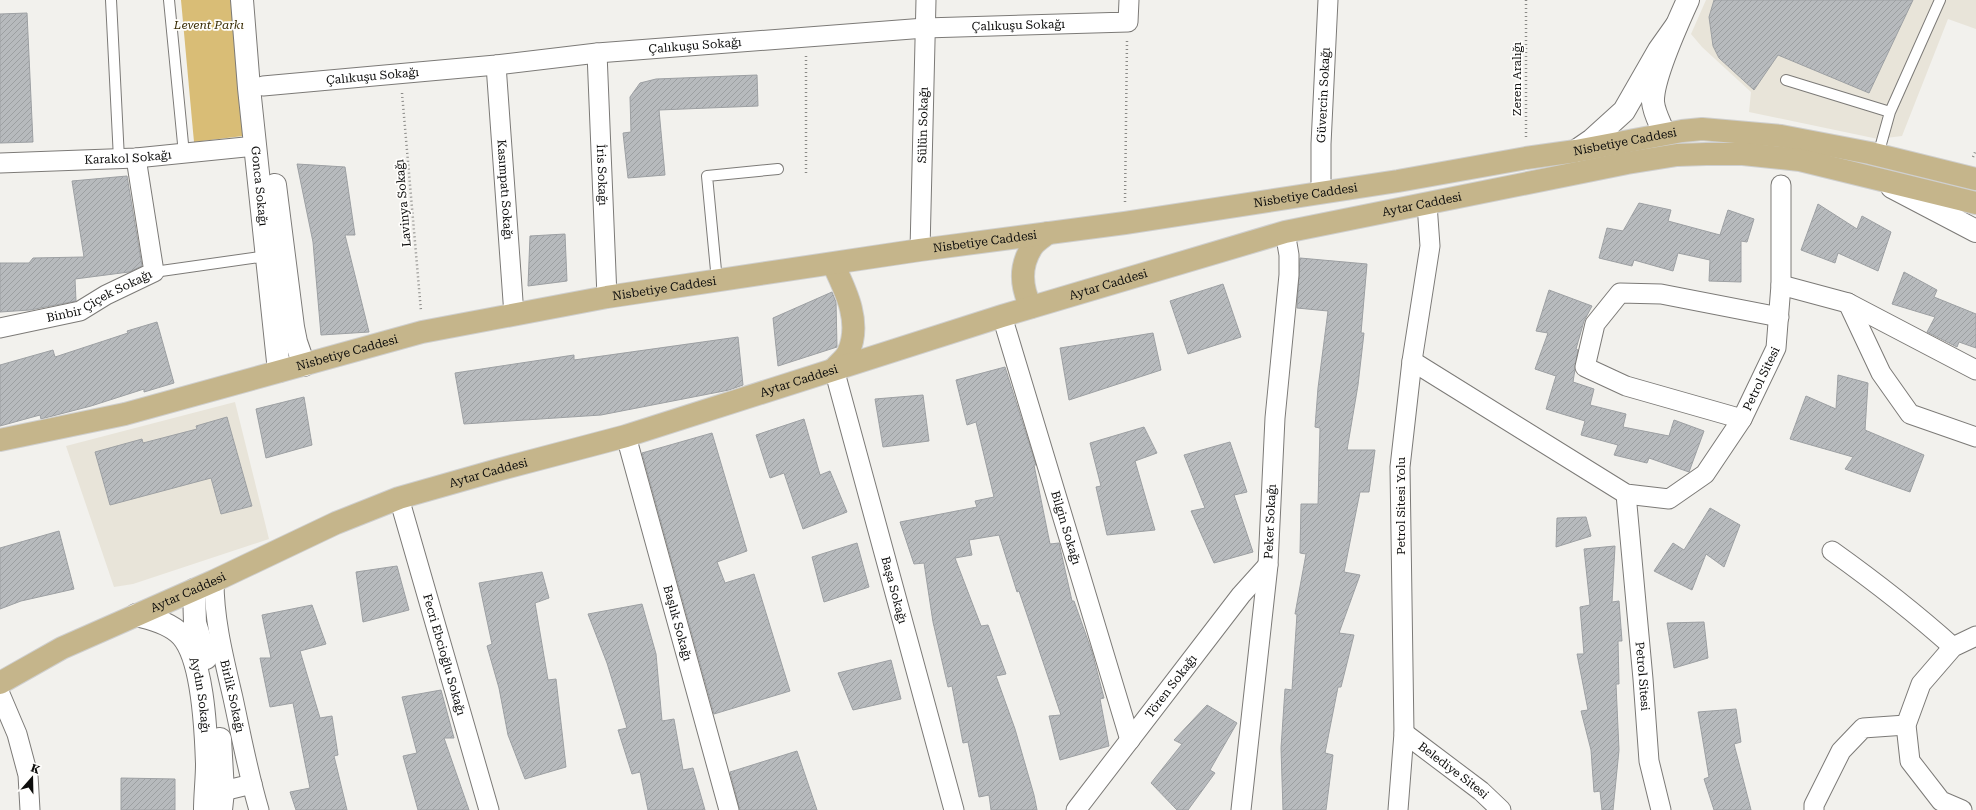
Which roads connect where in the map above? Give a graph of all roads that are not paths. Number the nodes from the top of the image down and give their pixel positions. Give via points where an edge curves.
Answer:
1 (111, 0) edge
2 (169, 0) edge
3 (242, 0) edge
4 (256, 0) edge
5 (926, 0) edge
6 (1129, 0) edge
7 (1328, 0) edge
8 (1688, 0) edge
9 (1940, 0) edge
10 (1676, 26) junction
11 (925, 28) junction
12 (597, 52) junction
13 (496, 65) junction
14 (1786, 80) dead end
15 (256, 87) junction
16 (1890, 112) junction
17 (1664, 133) junction
18 (255, 146) junction
19 (1576, 151) junction
20 (184, 154) junction
21 (1878, 155) junction
22 (1677, 156) junction
23 (127, 158) junction
24 (0, 163) edge
25 (1627, 163) joint
26 (778, 169) dead end
27 (1976, 178) edge
28 (1874, 179) junction
29 (1781, 185) dead end
30 (1321, 191) junction
31 (1976, 203) edge
32 (1427, 204) junction
33 (1976, 218) edge
34 (1976, 230) edge
35 (1285, 232) junction
36 (1048, 233) junction
37 (920, 250) junction
38 (267, 256) junction
39 (834, 264) junction
40 (154, 272) junction
41 (717, 281) junction
42 (1781, 285) junction
43 (606, 297) junction
44 (1848, 303) junction
45 (1031, 307) junction
46 (514, 314) junction
47 (1002, 316) junction
48 (1779, 317) junction
49 (0, 328) edge
50 (1412, 361) junction
51 (304, 365) junction
52 (834, 369) junction
53 (1976, 370) edge
54 (279, 371) junction
55 (1742, 419) junction
56 (626, 436) junction
57 (1976, 436) edge
58 (0, 440) edge
59 (1626, 494) junction
60 (399, 498) junction
61 (1832, 551) dead end
62 (1268, 565) junction
63 (214, 581) junction
64 (194, 590) junction
65 (136, 616) junction
66 (1976, 636) edge
67 (1953, 647) junction
68 (0, 683) edge
69 (0, 694) edge
70 (1906, 725) junction
71 (1404, 733) junction
72 (1130, 740) junction
73 (252, 784) junction
74 (222, 801) edge
75 (30, 810) edge
76 (205, 810) edge
77 (259, 810) edge
78 (489, 810) edge
79 (729, 810) edge
80 (954, 810) edge
81 (1076, 810) edge
82 (1241, 810) edge
83 (1398, 810) edge
84 (1501, 810) edge
85 (1661, 810) edge
86 (1814, 810) edge
87 (1962, 810) edge

1 - 23 lane
2 - 20 lane
3 - 15 street, Gonca Sokağı
4 - 15 street, Gonca Sokağı
5 - 11 street, Sülün Sokağı
6 - 11 street, Çalıkuşu Sokağı via 1128,22
7 - 30 street, Güvercin Sokağı
8 - 10 street
9 - 16 lane
10 - 17 street via 1654,92 1654,110
10 - 19 street via 1624,111
11 - 12 street, Çalıkuşu Sokağı
11 - 37 street, Sülün Sokağı
12 - 13 street, Çalıkuşu Sokağı
12 - 43 street, İris Sokağı
13 - 15 street, Çalıkuşu Sokağı
13 - 46 street, Kasımpatı Sokağı
14 - 16 lane
15 - 18 street, Gonca Sokağı
15 - 51 street, Gonca Sokağı via 293,327
16 - 21 lane
17 - 19 main road, Nisbetiye Caddesi
17 - 21 main road, Nisbetiye Caddesi via 1702,129 1773,135
17 - 22 main road
18 - 20 street, Karakol Sokağı
18 - 38 street, Gonca Sokağı
19 - 30 main road, Nisbetiye Caddesi via 1398,181
20 - 23 street, Karakol Sokağı
21 - 27 main road, Nisbetiye Caddesi
22 - 25 main road, Nisbetiye Caddesi
22 - 28 main road, Nisbetiye Caddesi via 1743,154 1800,160
23 - 24 street, Karakol Sokağı
23 - 40 street, Binbir Çiçek Sokağı
25 - 32 main road, Aytar Caddesi
26 - 41 lane via 707,176
28 - 31 main road, Nisbetiye Caddesi
28 - 33 street
28 - 34 street
29 - 42 street, Petrol Sitesi
30 - 36 main road, Nisbetiye Caddesi
32 - 35 main road, Aytar Caddesi
32 - 50 street, Petrol Sitesi Yolu via 1430,246
35 - 45 main road, Aytar Caddesi
35 - 62 street, Peker Sokağı via 1290,275 1276,418
36 - 37 main road, Nisbetiye Caddesi
36 - 45 main road via 1032,246 1024,265 1024,289
37 - 39 main road, Nisbetiye Caddesi
38 - 40 lane
38 - 54 street, Gonca Sokağı
39 - 41 main road, Nisbetiye Caddesi
39 - 52 main road via 849,301 853,323 852,339 847,354
40 - 49 street, Binbir Çiçek Sokağı via 106,294 80,311
41 - 43 main road, Nisbetiye Caddesi
42 - 44 street
42 - 48 street, Petrol Sitesi
43 - 46 main road, Nisbetiye Caddesi
44 - 53 street
44 - 57 street via 1881,373 1910,414
45 - 47 main road, Aytar Caddesi
46 - 51 main road, Nisbetiye Caddesi via 422,332
47 - 52 main road, Aytar Caddesi
47 - 72 street, Bilgin Sokağı
48 - 55 street, Petrol Sitesi via 1776,348
48 - 55 street via 1661,294 1620,293 1595,324 1585,367 1626,386
50 - 59 street, Petrol Sitesi
50 - 71 street, Petrol Sitesi Yolu via 1400,467
51 - 54 main road, Nisbetiye Caddesi
52 - 56 main road, Aytar Caddesi
52 - 80 street, Başa Sokağı
54 - 58 main road, Nisbetiye Caddesi via 125,414
55 - 59 street, Petrol Sitesi via 1705,474 1669,499
56 - 60 main road, Aytar Caddesi
56 - 79 street, Başlık Sokağı
59 - 85 street, Petrol Sitesi via 1649,761
60 - 63 main road, Aytar Caddesi via 336,524
60 - 78 street, Fecri Ebcioğlu Sokağı
61 - 67 street via 1917,614
62 - 72 street, Tören Sokağı via 1241,595
62 - 82 street, Peker Sokağı
63 - 64 main road, Aytar Caddesi
63 - 73 street, Birlik Sokağı via 218,631
64 - 65 main road, Aytar Caddesi
64 - 74 street, Aydın Sokağı via 194,623 209,669 222,756
65 - 68 main road, Aytar Caddesi via 62,648
65 - 76 street, Aydın Sokağı via 155,619 178,632 193,654 206,733
66 - 67 street
67 - 70 street via 1921,684
69 - 75 street via 17,734 28,775
70 - 86 street via 1863,728 1842,751 1814,804
70 - 87 street via 1910,761 1942,801
71 - 83 street, Petrol Sitesi Yolu
71 - 84 street, Belediye Sitesi via 1481,791
72 - 81 street, Tören Sokağı
73 - 74 street
73 - 77 street, Birlik Sokağı

